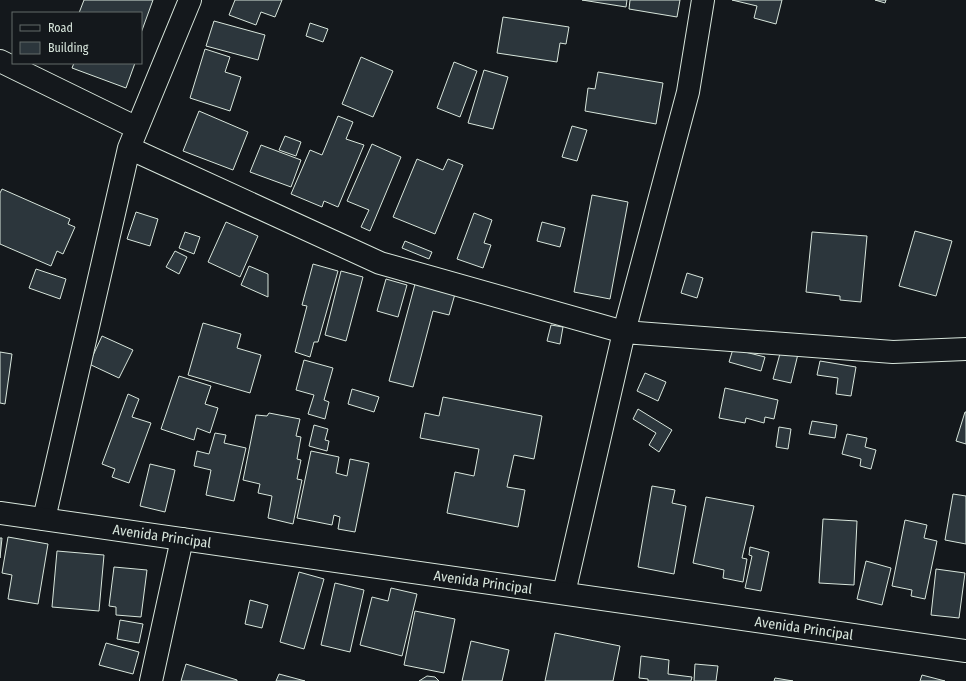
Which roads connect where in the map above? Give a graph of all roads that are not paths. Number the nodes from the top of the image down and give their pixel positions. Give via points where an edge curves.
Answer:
1 (190, 0) edge
2 (703, 0) edge
3 (0, 61) edge
4 (137, 128) junction
5 (129, 148) junction
6 (624, 332) junction
7 (966, 348) edge
8 (0, 513) edge
9 (44, 519) junction
10 (182, 539) junction
11 (564, 593) junction
12 (966, 651) edge
13 (151, 681) edge

1 - 4 street
2 - 6 street via 688,92
3 - 4 street
4 - 5 street
5 - 6 street via 380,263
5 - 9 street
6 - 7 street via 893,352
6 - 11 street
8 - 9 street, Avenida Principal
9 - 10 street, Avenida Principal
10 - 11 street, Avenida Principal
10 - 13 street
11 - 12 street, Avenida Principal

